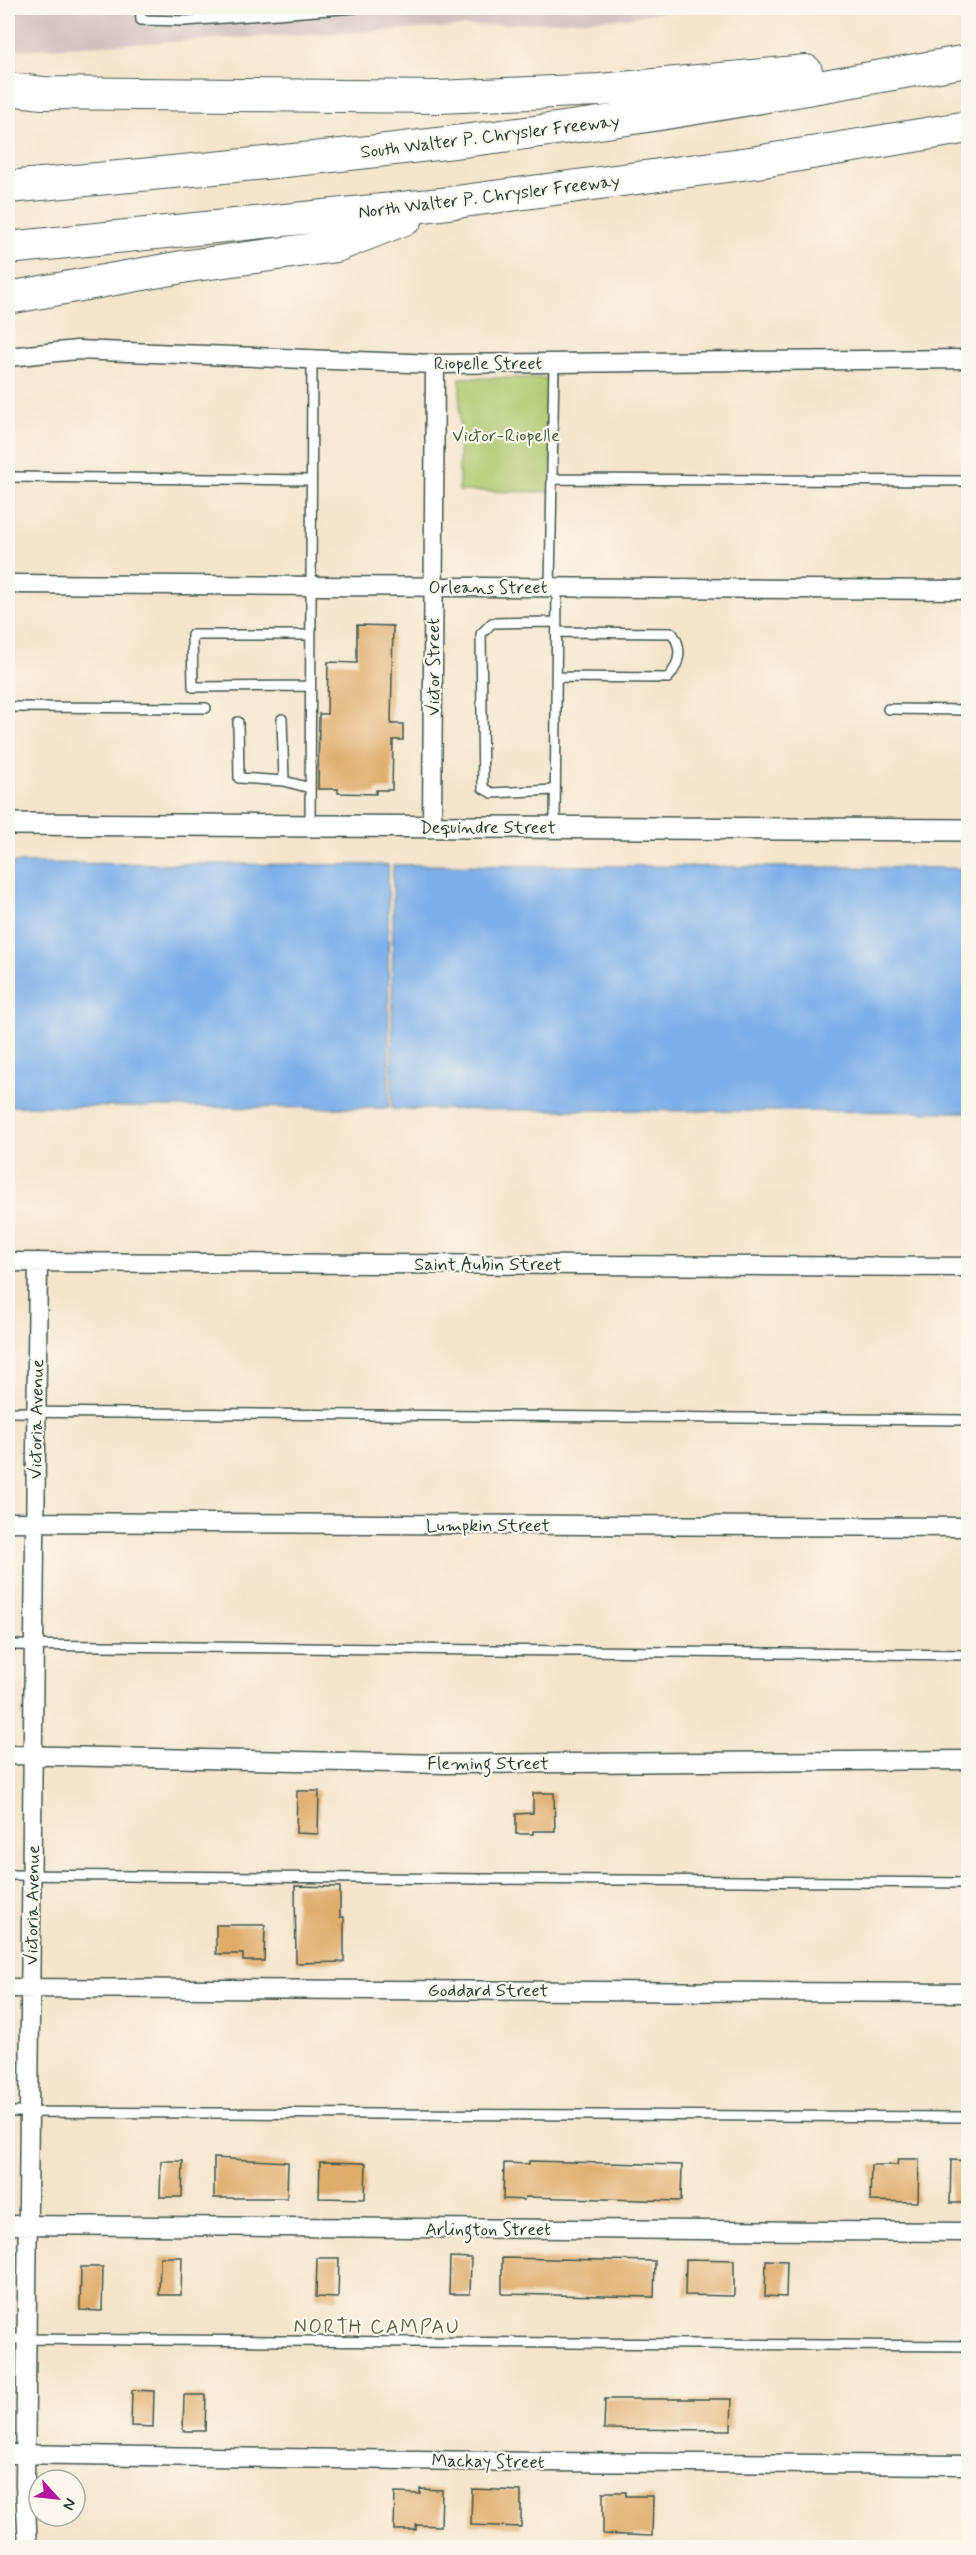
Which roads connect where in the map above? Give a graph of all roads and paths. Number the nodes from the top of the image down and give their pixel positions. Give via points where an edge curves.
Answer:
1 (140, 8) edge
2 (355, 8) edge
3 (968, 61) edge
4 (8, 89) edge
5 (969, 127) edge
6 (8, 187) edge
7 (441, 204) junction
8 (8, 248) edge
9 (8, 298) edge
10 (8, 357) edge
11 (312, 359) junction
12 (969, 359) edge
13 (554, 363) junction
14 (435, 364) junction
15 (8, 477) edge
16 (552, 479) junction
17 (311, 480) junction
18 (969, 481) edge
19 (8, 584) edge
20 (311, 586) junction
21 (433, 587) junction
22 (554, 588) junction
23 (969, 590) edge
24 (557, 622) junction
25 (557, 632) junction
26 (310, 635) junction
27 (556, 677) junction
28 (310, 686) junction
29 (8, 707) edge
30 (206, 708) dead end
31 (888, 709) dead end
32 (969, 710) edge
33 (282, 719) dead end
34 (238, 722) dead end
35 (284, 781) junction
36 (309, 788) junction
37 (555, 790) junction
38 (8, 824) edge
39 (310, 826) junction
40 (432, 826) junction
41 (555, 827) junction
42 (969, 830) edge
43 (8, 1262) edge
44 (38, 1262) junction
45 (969, 1267) edge
46 (8, 1412) edge
47 (36, 1412) junction
48 (969, 1420) edge
49 (8, 1522) edge
50 (35, 1522) junction
51 (969, 1527) edge
52 (8, 1645) edge
53 (34, 1645) junction
54 (969, 1655) edge
55 (8, 1755) edge
56 (33, 1755) junction
57 (969, 1760) edge
58 (8, 1875) edge
59 (32, 1875) junction
60 (969, 1883) edge
61 (8, 1988) edge
62 (31, 1988) junction
63 (969, 1993) edge
64 (8, 2112) edge
65 (29, 2112) junction
66 (969, 2117) edge
67 (8, 2225) edge
68 (28, 2225) junction
69 (969, 2232) edge
70 (8, 2339) edge
71 (26, 2339) junction
72 (969, 2346) edge
73 (16, 2454) edge
74 (969, 2465) edge
75 (28, 2547) edge

1 - 2 lane via 141,20 185,21
3 - 4 highway via 757,74 600,90 439,97 43,93
3 - 6 highway, South Walter P. Chrysler Freeway via 628,119 408,147
5 - 7 highway, North Walter P. Chrysler Freeway via 757,162
7 - 8 highway, North Walter P. Chrysler Freeway
7 - 9 highway via 336,246 188,266
10 - 11 street, Riopelle Street via 77,351
11 - 14 street, Riopelle Street
11 - 17 lane
12 - 13 street, Riopelle Street
13 - 14 street, Riopelle Street
13 - 16 lane
14 - 21 street, Victor Street
15 - 17 lane
16 - 18 lane
16 - 22 lane
17 - 20 lane
19 - 20 street, Orleans Street
20 - 21 street, Orleans Street
20 - 26 lane
21 - 22 street, Orleans Street
21 - 40 street, Victor Street
22 - 23 street, Orleans Street
22 - 24 lane
24 - 25 lane
24 - 37 lane via 492,623 481,634 483,788 492,793
25 - 27 lane
25 - 27 lane via 672,633 679,642 678,664 668,678
26 - 28 lane
26 - 28 lane via 192,635 193,687
27 - 37 lane
28 - 36 lane
29 - 30 lane
31 - 32 lane
33 - 35 lane
34 - 35 lane via 239,778
35 - 36 lane
36 - 39 lane
37 - 41 lane
38 - 39 street, Dequindre Street
39 - 40 street, Dequindre Street
40 - 41 street, Dequindre Street
41 - 42 street, Dequindre Street
43 - 44 street, Saint Aubin Street
44 - 45 street, Saint Aubin Street
44 - 47 street, Victoria Avenue
46 - 47 lane
47 - 48 lane
47 - 50 street, Victoria Avenue
49 - 50 street, Lumpkin Street
50 - 51 street, Lumpkin Street
50 - 53 street, Victoria Avenue
52 - 53 lane
53 - 54 lane
53 - 56 street, Victoria Avenue
55 - 56 street, Fleming Street
56 - 57 street, Fleming Street via 445,1764
56 - 59 street, Victoria Avenue
58 - 59 lane
59 - 60 lane
59 - 62 street, Victoria Avenue
61 - 62 street, Goddard Street
62 - 63 street, Goddard Street
62 - 65 street, Victoria Avenue
64 - 65 lane
65 - 66 lane
65 - 68 street, Victoria Avenue
67 - 68 street, Arlington Street
68 - 69 street, Arlington Street
68 - 71 street, Victoria Avenue
70 - 71 lane
71 - 72 lane
71 - 73 street, Victoria Avenue
73 - 74 street, Mackay Street
73 - 75 street, Victoria Avenue

